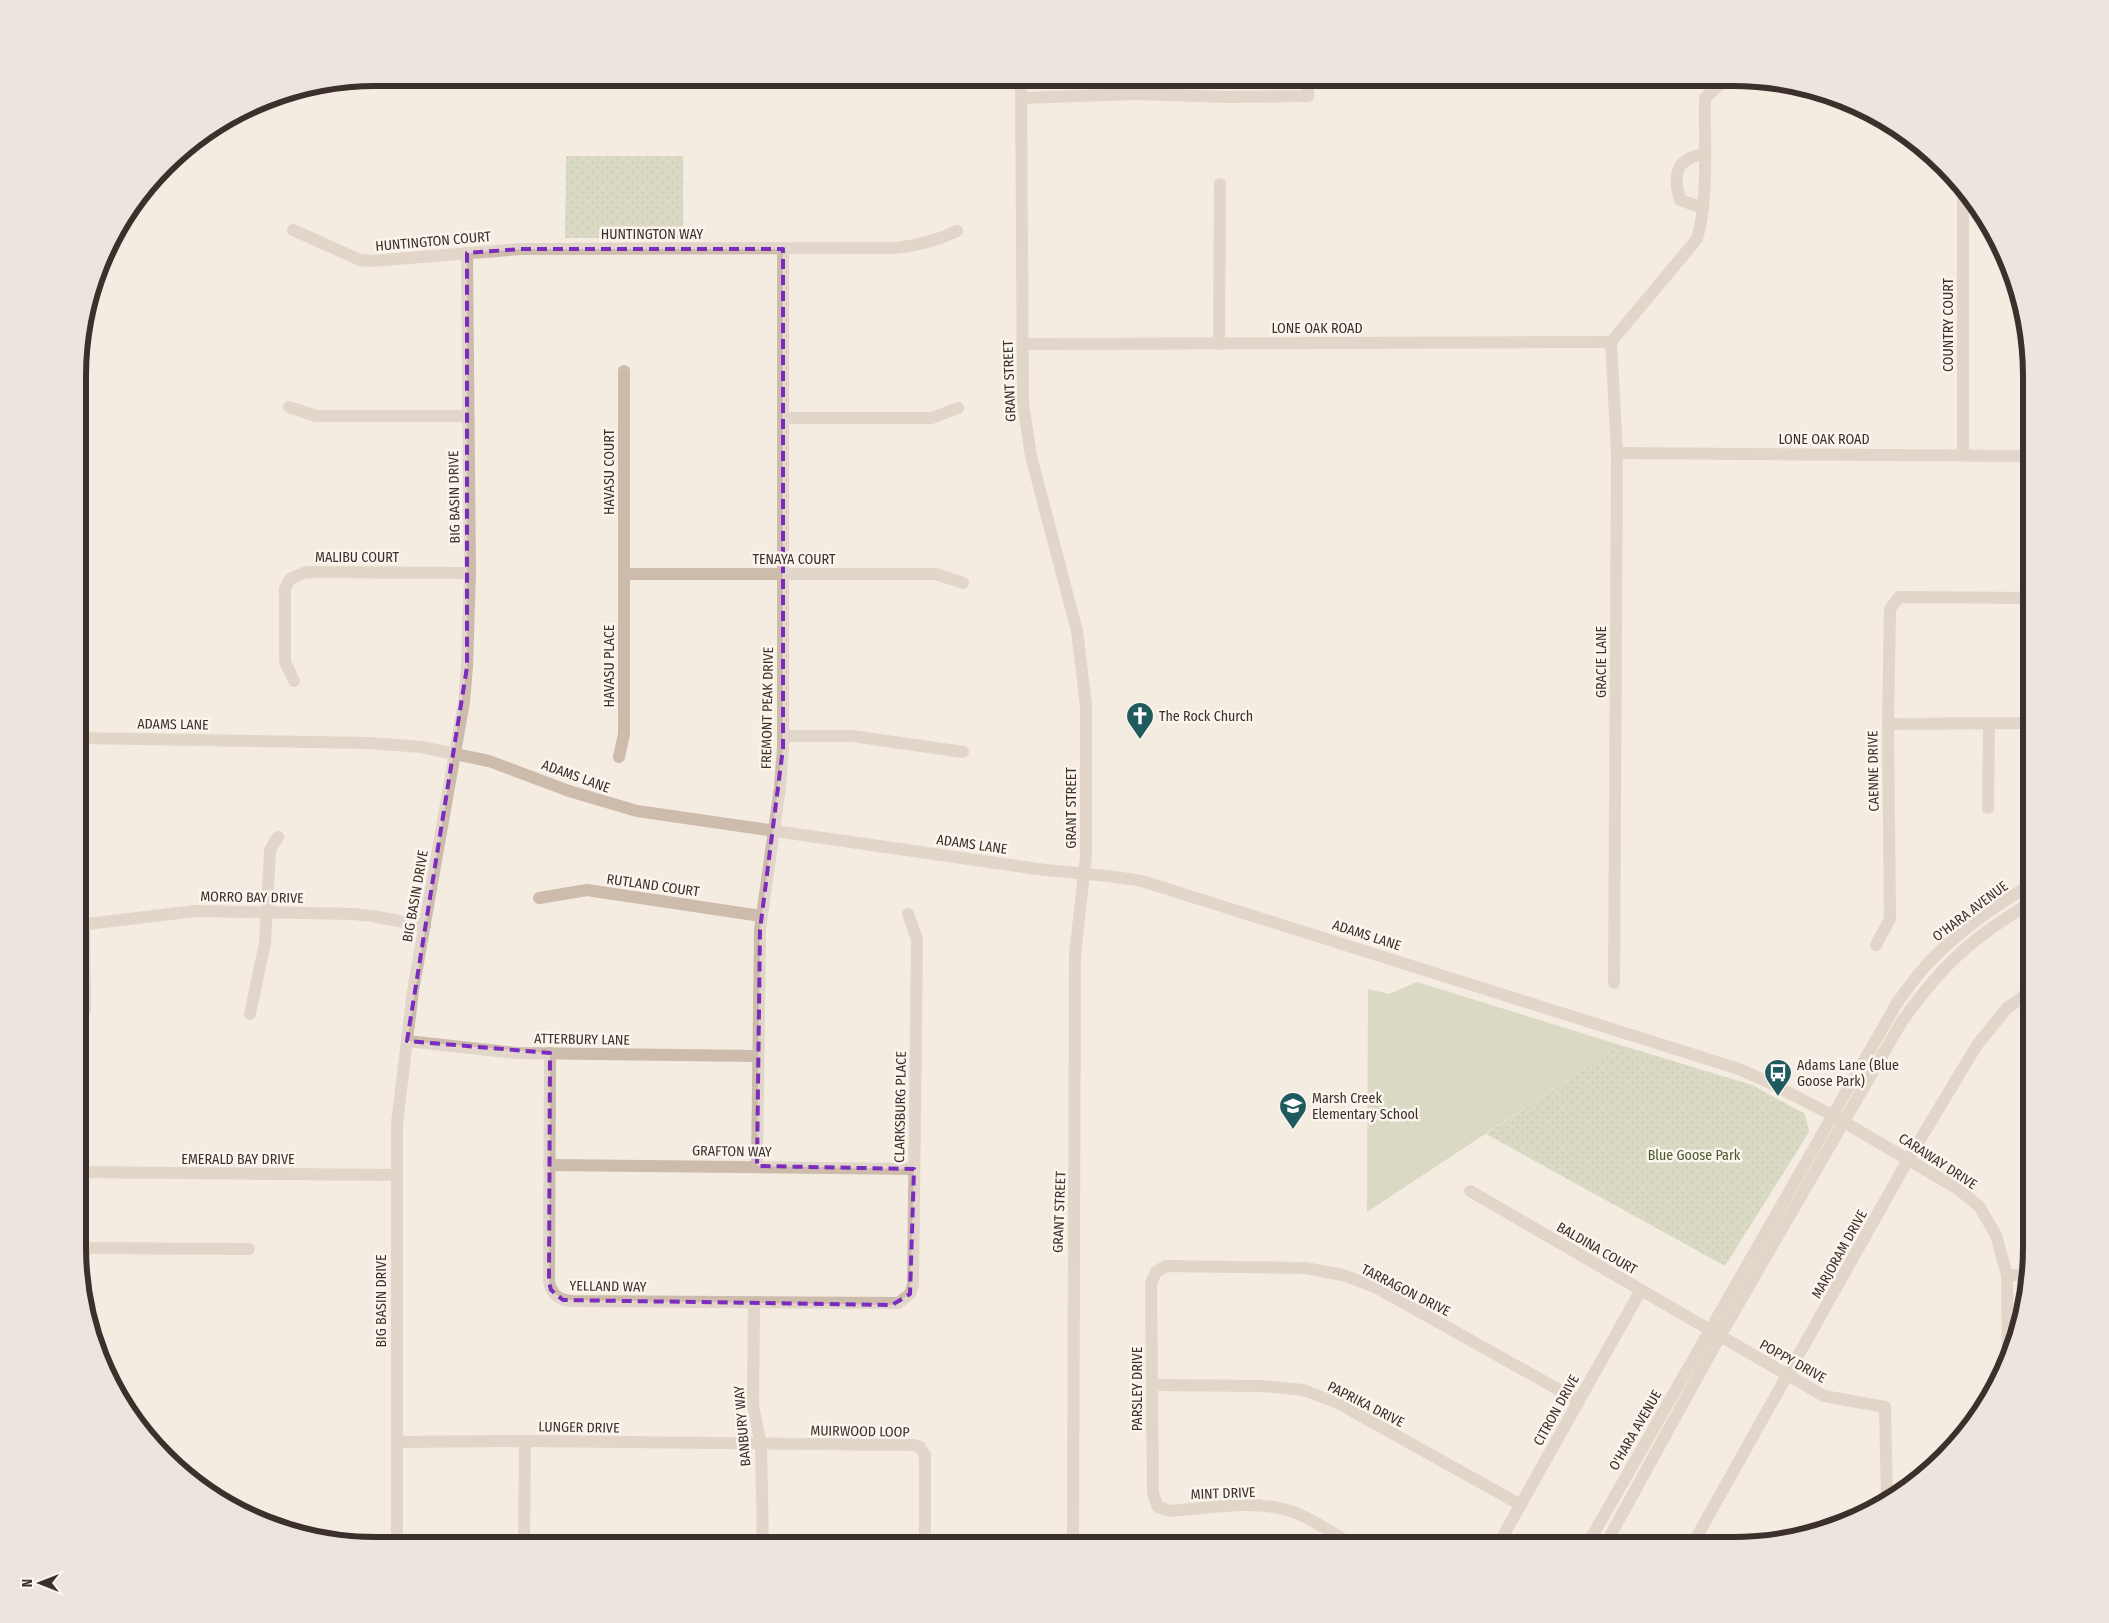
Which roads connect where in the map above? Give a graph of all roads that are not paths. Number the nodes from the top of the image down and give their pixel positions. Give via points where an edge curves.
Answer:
1 (1021, 86) edge
2 (1136, 86) edge
3 (1308, 86) edge
4 (1718, 86) edge
5 (1136, 94) junction
6 (1022, 98) junction
7 (1704, 154) junction
8 (1220, 184) dead end
9 (1963, 200) edge
10 (1703, 208) junction
11 (293, 230) dead end
12 (957, 231) dead end
13 (783, 248) junction
14 (521, 249) joint
15 (467, 253) junction
16 (1611, 342) junction
17 (1022, 344) junction
18 (1219, 344) junction
19 (624, 371) dead end
20 (289, 407) dead end
21 (958, 408) dead end
22 (468, 416) junction
23 (783, 418) junction
24 (1617, 453) junction
25 (1962, 455) junction
26 (2023, 456) edge
27 (470, 573) junction
28 (624, 574) junction
29 (784, 574) junction
30 (963, 583) dead end
31 (2023, 598) edge
32 (294, 681) dead end
33 (1989, 723) junction
34 (2023, 723) edge
35 (1888, 724) junction
36 (784, 736) junction
37 (86, 738) edge
38 (963, 752) dead end
39 (454, 754) junction
40 (619, 757) dead end
41 (1988, 808) dead end
42 (774, 831) junction
43 (278, 837) dead end
44 (1084, 874) junction
45 (2023, 890) edge
46 (540, 898) dead end
47 (2023, 908) edge
48 (267, 912) junction
49 (908, 914) dead end
50 (762, 916) junction
51 (86, 923) edge
52 (425, 926) junction
53 (1876, 945) dead end
54 (1614, 982) dead end
55 (2023, 997) edge
56 (250, 1014) dead end
57 (407, 1041) junction
58 (550, 1053) junction
59 (758, 1056) junction
60 (1832, 1115) junction
61 (1844, 1122) junction
62 (1909, 1158) junction
63 (549, 1165) junction
64 (757, 1166) junction
65 (914, 1169) junction
66 (86, 1172) edge
67 (396, 1175) junction
68 (1470, 1192) dead end
69 (86, 1248) edge
70 (248, 1249) dead end
71 (2008, 1275) junction
72 (2021, 1275) edge
73 (1151, 1283) joint
74 (1641, 1290) junction
75 (905, 1300) joint
76 (754, 1303) junction
77 (1715, 1332) junction
78 (2008, 1337) edge
79 (1788, 1376) junction
80 (1152, 1385) junction
81 (1579, 1401) junction
82 (525, 1441) junction
83 (397, 1442) junction
84 (761, 1445) junction
85 (1887, 1492) edge
86 (1153, 1494) joint
87 (1521, 1506) junction
88 (397, 1537) edge
89 (524, 1537) edge
90 (763, 1537) edge
91 (925, 1537) edge
92 (1073, 1537) edge
93 (1340, 1537) edge
94 (1503, 1537) edge
95 (1592, 1537) edge
96 (1610, 1537) edge
97 (1697, 1537) edge

1 - 6 street, GRANT STREET
2 - 5 street
3 - 5 street via 1308,96
4 - 7 street via 1705,98
5 - 6 street
6 - 17 street, GRANT STREET
7 - 10 street
7 - 10 street via 1690,156 1676,172 1675,185 1680,200
8 - 18 street
9 - 25 street, COUNTRY COURT
10 - 16 street via 1697,239
11 - 15 street, HUNTINGTON COURT via 360,260 384,261
12 - 13 street, HUNTINGTON WAY via 917,246
13 - 14 street, HUNTINGTON WAY
13 - 23 street, FREMONT PEAK DRIVE
14 - 15 street, HUNTINGTON COURT
15 - 22 street, BIG BASIN DRIVE
16 - 18 street, LONE OAK ROAD
16 - 24 street, GRACIE LANE
17 - 18 street, LONE OAK ROAD
17 - 44 street, GRANT STREET via 1023,404 1031,456 1077,631 1083,669 1086,705
19 - 28 street, HAVASU COURT
20 - 22 street via 316,416
21 - 23 street via 932,418
22 - 27 street, BIG BASIN DRIVE
23 - 29 street, FREMONT PEAK DRIVE
24 - 25 street, LONE OAK ROAD
24 - 54 street, GRACIE LANE
25 - 26 street, LONE OAK ROAD
27 - 32 street, MALIBU COURT via 306,572 290,579 285,589 285,662
27 - 39 street, BIG BASIN DRIVE via 468,667
28 - 29 street, TENAYA COURT
28 - 40 street, HAVASU PLACE via 624,734
29 - 30 street, TENAYA COURT via 936,574
29 - 36 street, FREMONT PEAK DRIVE
31 - 35 street, CAENNE DRIVE via 1899,597 1890,609
33 - 34 street
33 - 35 street
33 - 41 street
35 - 53 street, CAENNE DRIVE via 1890,919
36 - 38 street via 852,736
36 - 42 street, FREMONT PEAK DRIVE
37 - 39 street, ADAMS LANE via 370,743 421,747
39 - 42 street, ADAMS LANE via 514,769 569,791 637,811
39 - 52 street, BIG BASIN DRIVE
42 - 44 street, ADAMS LANE
42 - 50 street, FREMONT PEAK DRIVE
43 - 48 street via 270,850
44 - 60 street, ADAMS LANE via 1142,880 1169,888 1698,1056 1766,1081
44 - 92 street, GRANT STREET via 1075,954
45 - 60 street, O'HARA AVENUE via 1967,929 1930,961 1897,1003
46 - 50 street, RUTLAND COURT via 587,890
47 - 61 street, O'HARA AVENUE via 1966,948 1924,990 1901,1023
48 - 51 street, MORRO BAY DRIVE via 195,911
48 - 52 street, MORRO BAY DRIVE via 362,915
48 - 56 street via 265,943
49 - 65 street, CLARKSBURG PLACE via 917,939
50 - 59 street, FREMONT PEAK DRIVE
52 - 57 street, BIG BASIN DRIVE
55 - 62 street, MARJORAM DRIVE via 2007,1008 1977,1045
57 - 58 street, ATTERBURY LANE via 495,1051
57 - 67 street, BIG BASIN DRIVE via 397,1123
58 - 59 street, ATTERBURY LANE
58 - 63 street, YELLAND WAY
59 - 64 street, FREMONT PEAK DRIVE
60 - 61 street
60 - 77 street, O'HARA AVENUE
61 - 62 street, CARAWAY DRIVE
61 - 77 street, O'HARA AVENUE
62 - 71 street, CARAWAY DRIVE via 1958,1188 1978,1206 1996,1235
62 - 79 street, MARJORAM DRIVE
63 - 64 street, GRAFTON WAY
63 - 76 street, YELLAND WAY via 549,1282 556,1296 572,1302
64 - 65 street, GRAFTON WAY
65 - 75 street, CLARKSBURG PLACE via 913,1285
66 - 67 street, EMERALD BAY DRIVE
67 - 83 street, BIG BASIN DRIVE
68 - 74 street, BALDINA COURT
69 - 70 street
71 - 72 street
71 - 78 street, CARAWAY DRIVE
73 - 80 street, PARSLEY DRIVE
73 - 81 street, TARRAGON DRIVE via 1156,1272 1166,1266 1305,1268 1343,1275 1377,1288
74 - 77 street, BALDINA COURT
74 - 81 street, CITRON DRIVE
75 - 76 street, YELLAND WAY via 892,1305
76 - 84 street, BANBURY WAY via 752,1405
77 - 79 street, POPPY DRIVE
77 - 95 street, O'HARA AVENUE
77 - 96 street, O'HARA AVENUE
79 - 85 street, POPPY DRIVE via 1824,1396 1885,1407
79 - 97 street, MARJORAM DRIVE
80 - 86 street, PARSLEY DRIVE
80 - 87 street, PAPRIKA DRIVE via 1262,1386 1303,1390 1338,1403
81 - 87 street, CITRON DRIVE
82 - 83 street, LUNGER DRIVE
82 - 84 street, LUNGER DRIVE
82 - 89 street
83 - 88 street, BIG BASIN DRIVE
84 - 90 street, BANBURY WAY
84 - 91 street, MUIRWOOD LOOP via 920,1447 925,1455
86 - 93 street, MINT DRIVE via 1158,1507 1170,1511 1246,1506 1296,1513
87 - 94 street, CITRON DRIVE

